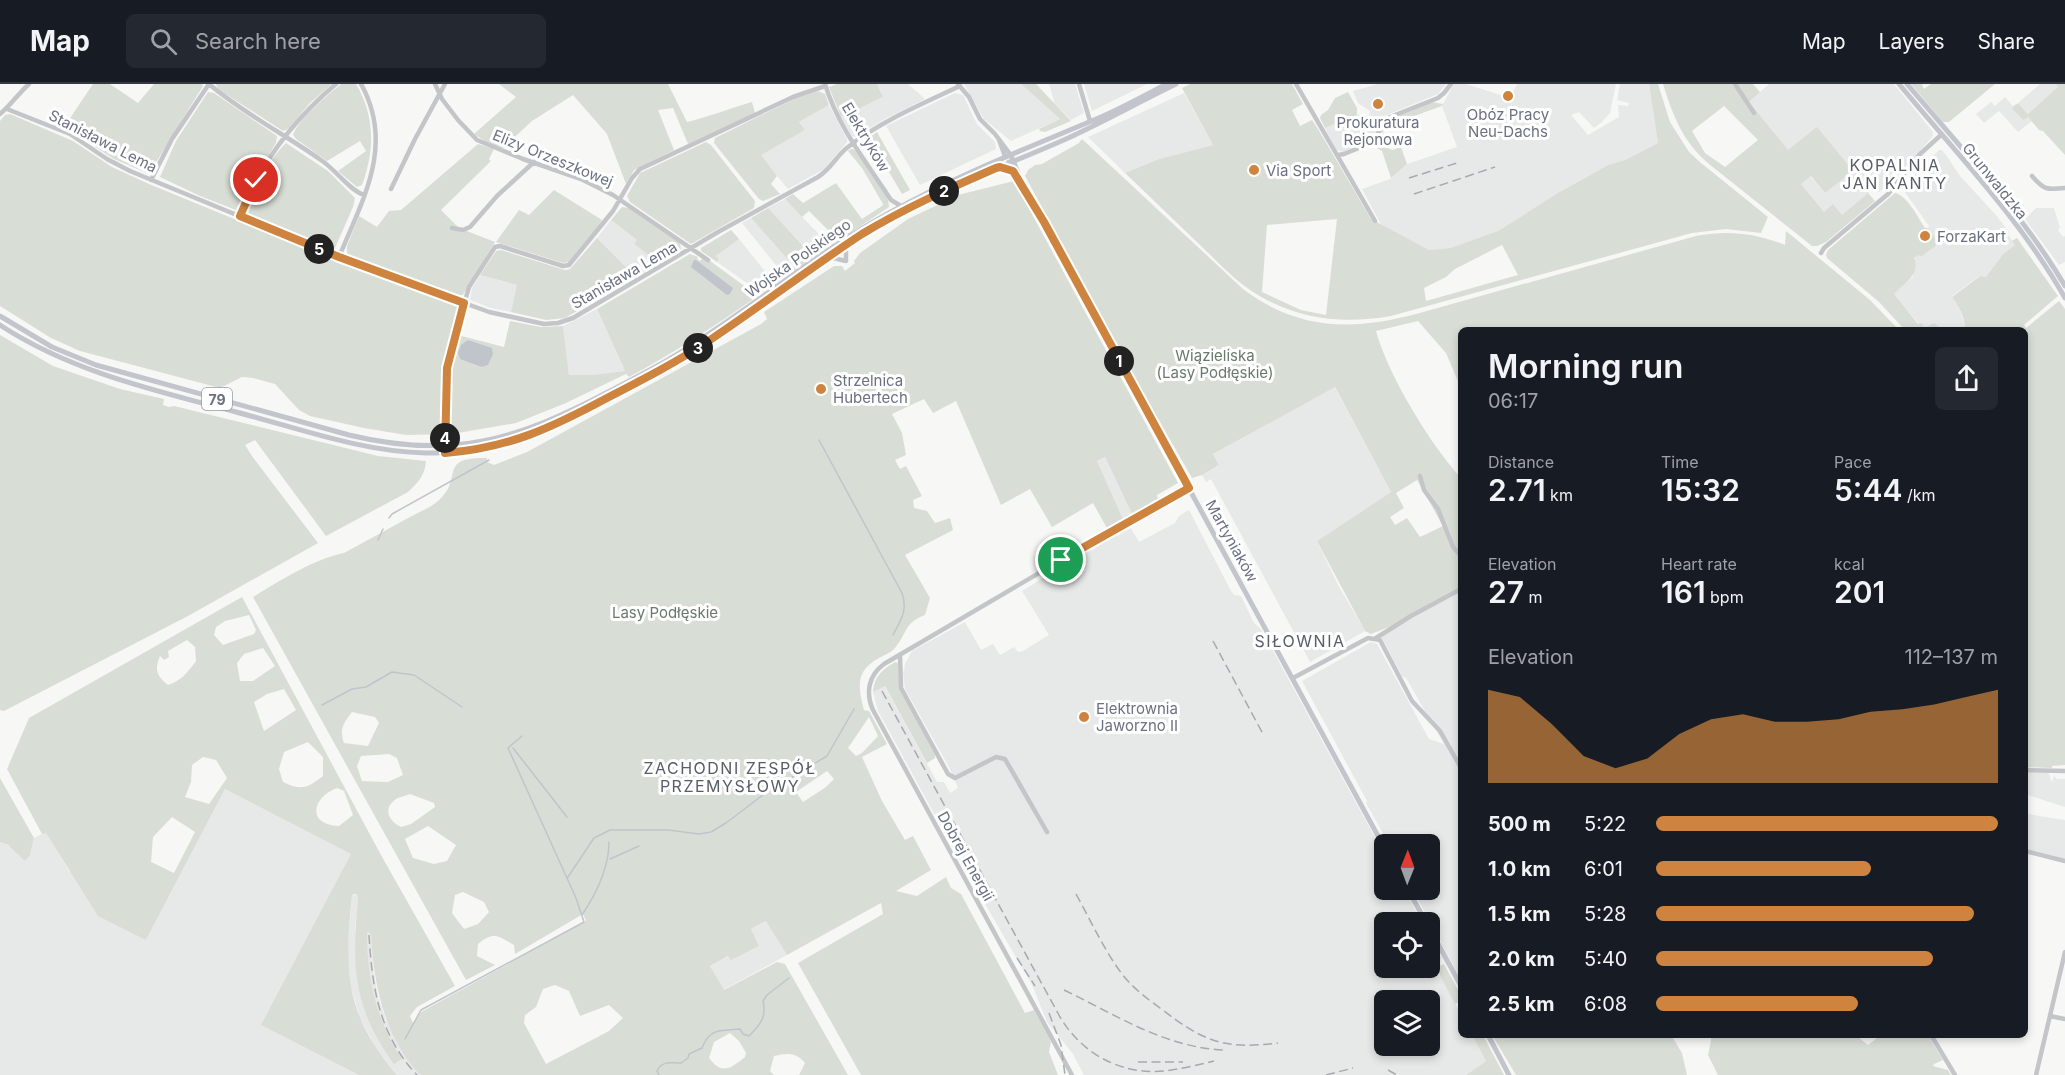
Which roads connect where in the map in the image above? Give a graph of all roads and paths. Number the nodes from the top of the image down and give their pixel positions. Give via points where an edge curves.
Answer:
1 (29, 84) edge
2 (209, 84) edge
3 (336, 84) edge
4 (361, 84) edge
5 (435, 84) edge
6 (445, 84) edge
7 (1079, 84) edge
8 (1167, 84) edge
9 (1176, 84) edge
10 (1296, 84) edge
11 (1450, 84) edge
12 (1735, 84) edge
13 (1899, 84) edge
14 (1908, 84) edge
15 (825, 85) edge
16 (959, 85) edge
17 (440, 94) junction
18 (7, 109) junction
19 (1754, 113) dead end
20 (0, 114) edge
21 (1090, 121) junction
22 (1941, 135) junction
23 (285, 136) junction
24 (853, 143) junction
25 (1008, 155) junction
26 (1338, 155) junction
27 (1022, 157) junction
28 (534, 162) junction
29 (1011, 162) junction
30 (1000, 167) junction
31 (1016, 171) junction
32 (2032, 176) dead end
33 (151, 180) junction
34 (2065, 188) edge
35 (391, 189) dead end
36 (364, 195) junction
37 (621, 200) junction
38 (891, 200) junction
39 (901, 206) junction
40 (892, 211) junction
41 (240, 216) junction
42 (1375, 221) dead end
43 (452, 228) dead end
44 (846, 245) junction
45 (691, 249) junction
46 (1821, 253) dead end
47 (829, 256) junction
48 (339, 257) junction
49 (708, 260) dead end
50 (2065, 286) edge
51 (2065, 298) edge
52 (464, 303) junction
53 (0, 316) edge
54 (0, 325) edge
55 (445, 446) junction
56 (445, 453) junction
57 (1420, 476) dead end
58 (1189, 488) junction
59 (1458, 553) edge
60 (1458, 591) edge
61 (1376, 638) junction
62 (900, 654) junction
63 (1293, 678) junction
64 (1458, 763) edge
65 (2028, 770) edge
66 (2065, 771) edge
67 (1047, 832) dead end
68 (1377, 834) edge
69 (2028, 853) edge
70 (2065, 861) edge
71 (1440, 947) edge
72 (2065, 952) edge
73 (1458, 980) edge
74 (2050, 1016) junction
75 (2065, 1019) edge
76 (1490, 1038) edge
77 (1933, 1038) edge
78 (1072, 1075) edge
79 (1509, 1075) edge
80 (1955, 1075) edge
81 (2036, 1075) edge

1 - 18 street
2 - 23 street
2 - 33 street via 172,139
3 - 23 street
4 - 36 street via 372,110 376,136 374,168
5 - 17 street, Elizy Orzeszkowej
6 - 17 street
7 - 21 street
8 - 21 main road, Wojska Polskiego / 79
9 - 27 main road, Wojska Polskiego / 79
10 - 26 street
11 - 26 street via 1438,98 1386,119 1373,142
12 - 19 street
13 - 22 main road, Grunwaldzka
14 - 50 main road, Grunwaldzka via 1985,176
15 - 24 street, Elektryków
15 - 37 street via 644,167 632,178
16 - 24 street, Stanisława Lema
16 - 25 street
17 - 28 street, Elizy Orzeszkowej via 477,140
17 - 35 street
18 - 20 street
18 - 33 street, Stanisława Lema via 64,132 117,165
21 - 25 main road, Wojska Polskiego / 79
22 - 46 street via 1920,154 1892,190
22 - 51 main road, Grunwaldzka via 2004,211
23 - 36 street
23 - 41 street via 256,180
24 - 38 street, Elektryków
24 - 45 street, Stanisława Lema via 823,173
25 - 29 main road, Martyniaków
25 - 39 main road, Wojska Polskiego / 79
26 - 42 street
27 - 29 main road, Wojska Polskiego / 79
27 - 31 main road
28 - 37 street, Elizy Orzeszkowej via 581,179
28 - 43 street via 470,227
29 - 30 main road, Wojska Polskiego / 79
29 - 31 main road, Martyniaków
30 - 31 main road
30 - 44 main road, Wojska Polskiego / 79 via 921,201
31 - 58 main road, Martyniaków
32 - 34 street via 2042,187
33 - 41 street, Stanisława Lema
36 - 48 street
37 - 45 street, Elizy Orzeszkowej
37 - 52 street via 567,266 495,247 470,284
38 - 39 street, Elektryków
38 - 40 street, Elektryków
39 - 40 main road, Wojska Polskiego / 79
40 - 55 main road, Wojska Polskiego / 79 via 687,349 609,392 524,431
41 - 48 street, Stanisława Lema
44 - 47 main road, Wojska Polskiego / 79
44 - 47 street via 846,261
45 - 49 street, Elizy Orzeszkowej
45 - 52 street, Stanisława Lema via 563,322 540,323
47 - 56 main road, Wojska Polskiego / 79 via 693,351 580,413 509,443
48 - 52 street, Stanisława Lema
52 - 55 street via 447,368
53 - 55 main road, 79 via 66,353 136,378 365,439
54 - 56 main road, 79 via 62,359 123,381 367,446
55 - 56 main road
57 - 59 street
58 - 62 street, Dobrej Energii
58 - 63 main road, Martyniaków
60 - 61 street
61 - 63 street via 1368,638
61 - 64 street via 1413,701 1440,731
62 - 67 street via 901,688 948,774 955,778 996,757 1005,759
62 - 78 street, Dobrej Energii via 873,676 868,691 870,704
63 - 68 main road, Martyniaków
65 - 66 street
69 - 70 street
71 - 73 main road
72 - 74 street
74 - 75 street
74 - 81 street
76 - 79 main road
77 - 80 street

